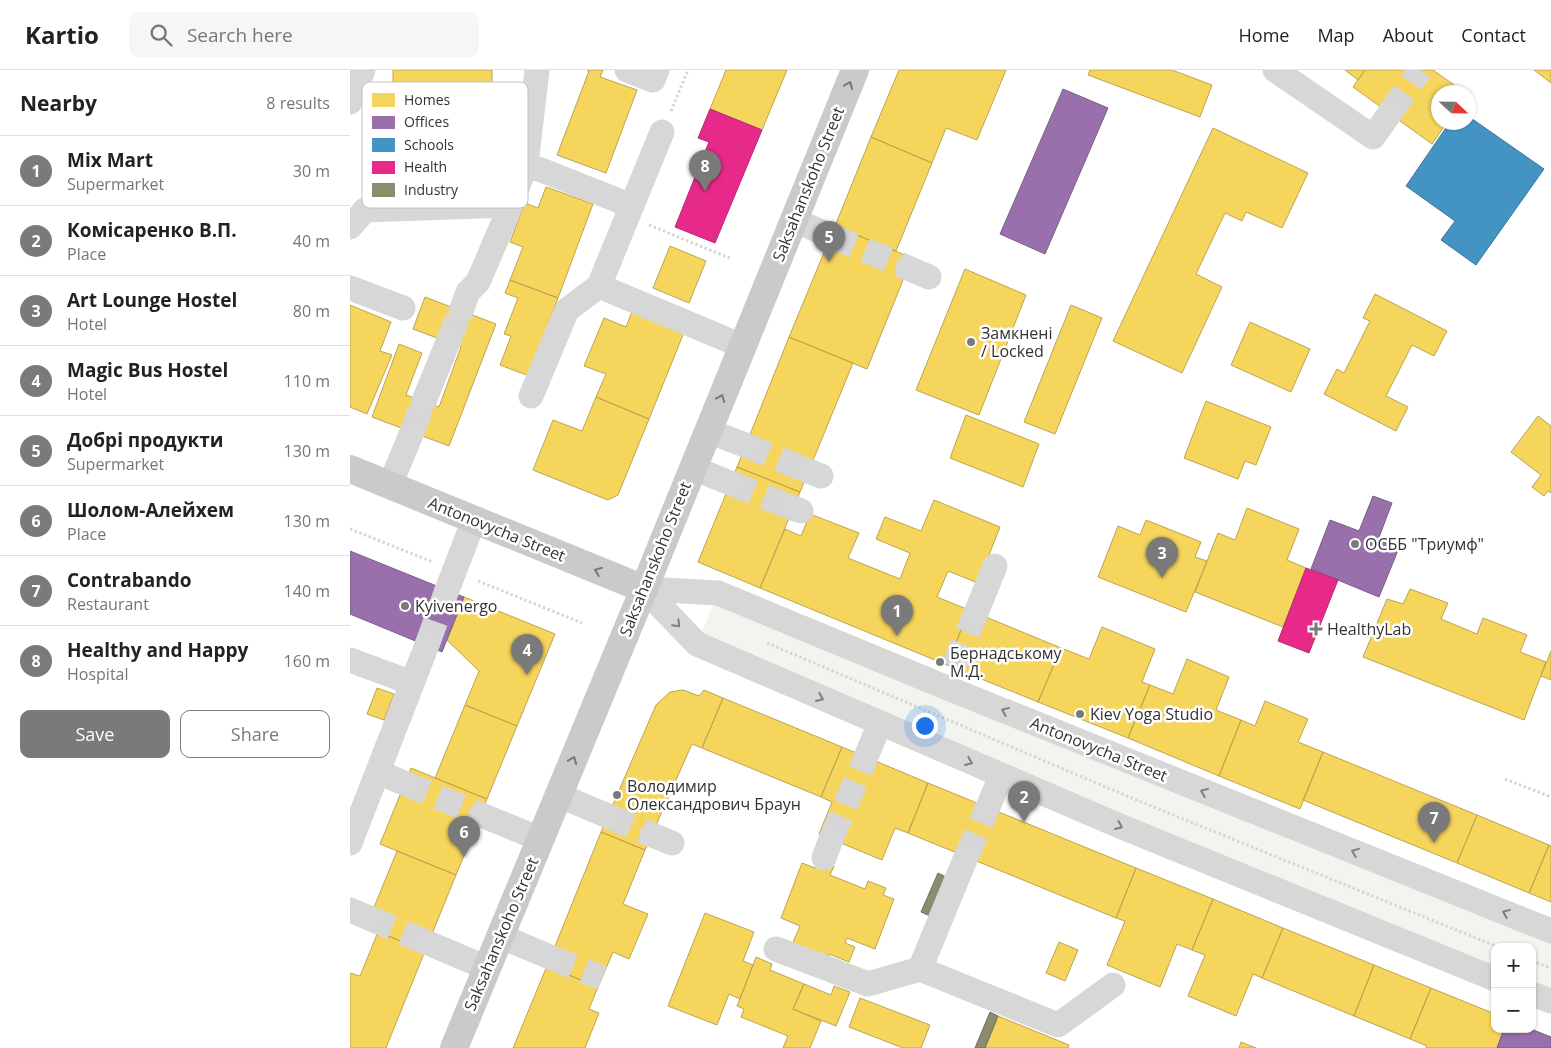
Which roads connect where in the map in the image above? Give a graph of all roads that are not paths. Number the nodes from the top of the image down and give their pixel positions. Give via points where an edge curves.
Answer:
1 (363, 70) edge
2 (537, 70) edge
3 (627, 70) edge
4 (657, 70) edge
5 (855, 70) edge
6 (1275, 70) edge
7 (350, 102) edge
8 (1390, 113) tunnel mouth
9 (662, 132) road end
10 (528, 147) edge
11 (528, 165) edge
12 (632, 206) junction
13 (423, 208) edge
14 (510, 208) edge
15 (794, 220) junction
16 (350, 227) edge
17 (831, 236) tunnel mouth
18 (599, 286) junction
19 (350, 288) edge
20 (403, 308) dead end
21 (461, 310) tunnel mouth
22 (448, 342) tunnel mouth
23 (742, 346) junction
24 (531, 396) dead end
25 (424, 401) tunnel mouth
26 (708, 430) junction
27 (412, 432) tunnel mouth
28 (745, 445) tunnel mouth
29 (693, 468) junction
30 (350, 469) edge
31 (730, 483) tunnel mouth
32 (390, 485) junction
33 (474, 520) junction
34 (995, 566) dead end
35 (644, 589) junction
36 (446, 590) tunnel mouth
37 (976, 613) tunnel mouth
38 (426, 645) tunnel mouth
39 (350, 660) edge
40 (412, 683) junction
41 (880, 723) junction
42 (866, 757) tunnel mouth
43 (378, 772) junction
44 (1001, 776) junction
45 (404, 783) tunnel mouth
46 (558, 795) junction
47 (988, 807) tunnel mouth
48 (481, 815) tunnel mouth
49 (608, 816) tunnel mouth
50 (540, 840) junction
51 (350, 843) edge
52 (966, 857) tunnel mouth
53 (1551, 931) edge
54 (500, 936) junction
55 (428, 943) tunnel mouth
56 (776, 948) dead end
57 (550, 957) tunnel mouth
58 (487, 968) junction
59 (920, 969) junction
60 (1491, 976) edge
61 (1113, 985) dead end
62 (1536, 996) edge
63 (1551, 1002) edge
64 (454, 1048) edge

1 - 7 street
2 - 10 street
3 - 4 street via 653,80
15 -> 5 main road, Saksahanskoho Street
6 - 8 street via 1373,137
9 - 12 street
11 - 12 street
12 - 18 street
13 - 16 street via 365,210
14 - 21 street via 478,282 468,292
15 - 17 street
15 - 23 main road, Saksahanskoho Street
18 - 23 street
18 - 24 street via 567,310
19 - 20 street
22 - 25 street
26 -> 23 main road, Saksahanskoho Street
26 - 28 street
26 - 29 main road, Saksahanskoho Street
27 - 32 street
29 - 31 street
29 - 35 main road, Saksahanskoho Street
30 - 32 main road, Antonovycha Street
32 - 33 main road, Antonovycha Street
35 -> 33 main road, Antonovycha Street
33 - 36 street
34 - 37 street
35 -> 41 street, Antonovycha Street via 697,644
46 -> 35 main road, Saksahanskoho Street
53 -> 35 street, Antonovycha Street via 1172,779 949,677 718,593
38 - 40 street
39 - 40 street
40 - 43 street
41 - 42 street
41 -> 44 street, Antonovycha Street
43 - 45 street
43 - 51 street
44 - 47 street
44 -> 60 street, Antonovycha Street
46 - 49 street
46 - 50 main road, Saksahanskoho Street
48 - 50 street
50 - 54 main road, Saksahanskoho Street
52 - 59 street
54 - 57 street
54 - 58 main road, Saksahanskoho Street
55 - 58 street
56 - 59 street via 868,984
58 - 64 main road, Saksahanskoho Street
59 - 61 street via 1058,1025
62 - 63 street

